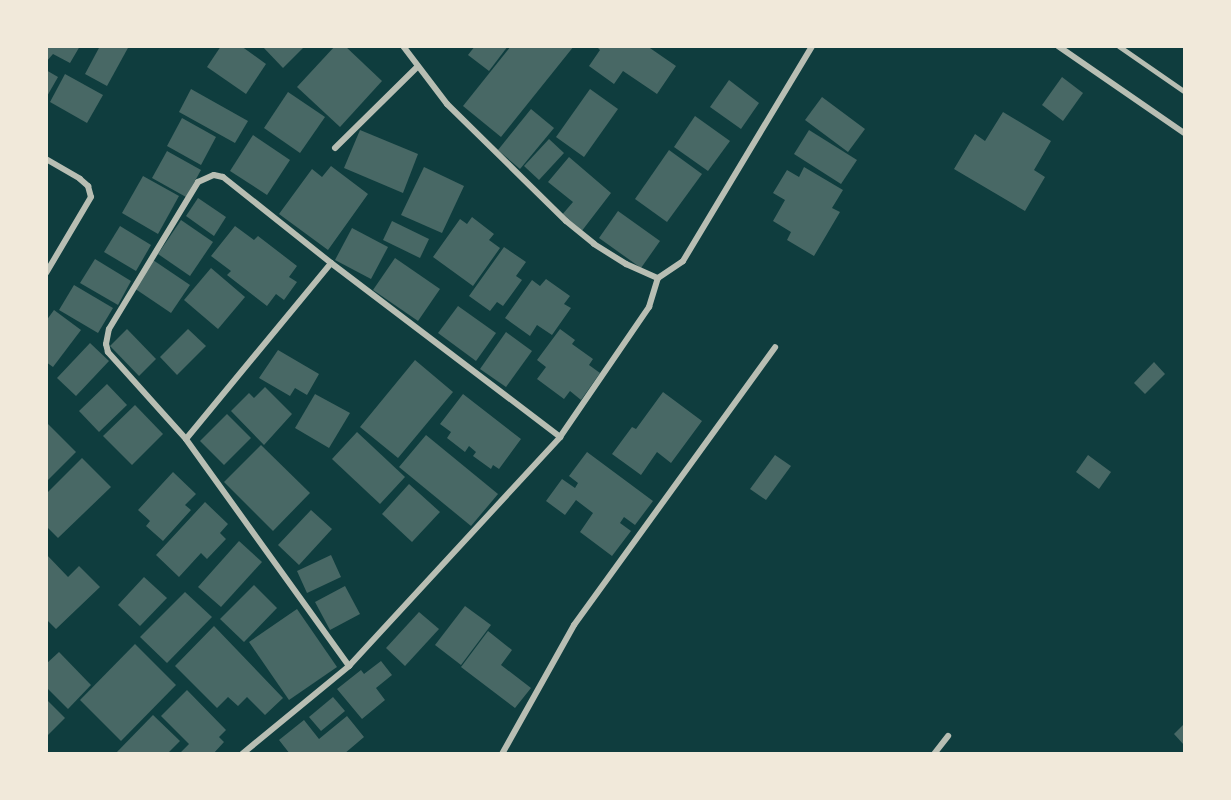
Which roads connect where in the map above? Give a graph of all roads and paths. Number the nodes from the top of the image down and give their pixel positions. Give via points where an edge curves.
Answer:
1 (403, 46) edge
2 (812, 46) edge
3 (1119, 46) edge
4 (1059, 47) edge
5 (417, 68) junction
6 (1185, 91) edge
7 (1185, 133) edge
8 (335, 148) dead end
9 (46, 159) edge
10 (331, 263) junction
11 (46, 273) edge
12 (658, 278) junction
13 (775, 347) dead end
14 (560, 437) junction
15 (186, 439) junction
16 (349, 666) junction
17 (948, 736) dead end
18 (242, 753) edge
19 (502, 753) edge
20 (934, 753) edge

1 - 5 street
2 - 12 street via 683,261
3 - 6 lane
4 - 7 street
5 - 8 street
5 - 12 street via 447,104 566,221 626,264
9 - 11 street via 80,179 88,186 91,197
10 - 14 street
10 - 15 street
10 - 15 street via 223,177 214,175 198,182 106,337 108,352
12 - 14 street via 649,307
13 - 19 street via 574,625
14 - 16 street
15 - 16 street
16 - 18 street
17 - 20 street

